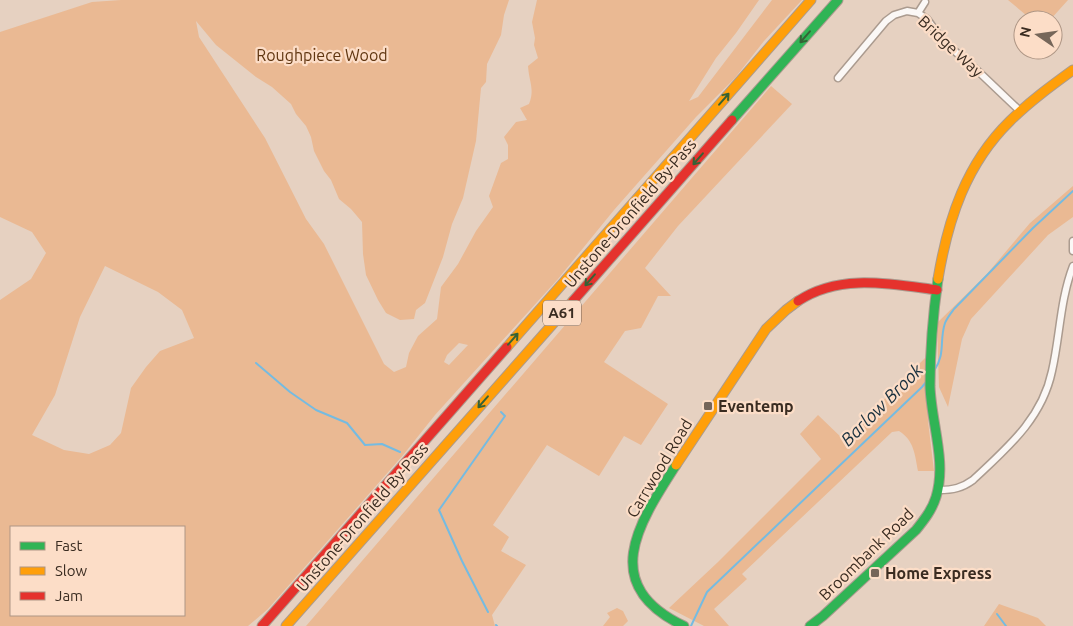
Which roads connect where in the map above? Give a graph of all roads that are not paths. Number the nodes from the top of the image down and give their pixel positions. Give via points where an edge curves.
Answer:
1 (811, 0) edge
2 (838, 0) edge
3 (924, 2) dead end
4 (918, 13) junction
5 (1073, 70) edge
6 (838, 78) dead end
7 (1020, 111) junction
8 (1073, 241) edge
9 (1073, 251) edge
10 (1073, 266) edge
11 (937, 290) junction
12 (939, 490) junction
13 (681, 625) edge
14 (262, 626) edge
15 (286, 626) edge
16 (810, 626) edge

14 -> 1 main road, Unstone-Dronfield By-Pass / A61
2 -> 15 main road, Unstone-Dronfield By-Pass / A61
3 - 4 street
4 - 6 street, Bridge Way via 907,11 886,21
4 - 7 street, Bridge Way via 927,19 943,41
5 - 7 main road, Broombank Road
7 - 11 main road, Broombank Road via 986,149 959,197 945,236
8 - 9 street
10 - 12 street via 1061,311 1052,372 1031,420 1020,436 964,487
11 - 12 main road, Broombank Road via 932,330 931,387 933,427 939,457
11 - 13 main road, Carrwood Road via 849,282 825,287 787,308 766,329 664,484 637,534 632,566 642,595 656,610
12 - 16 main road, Broombank Road via 916,530

